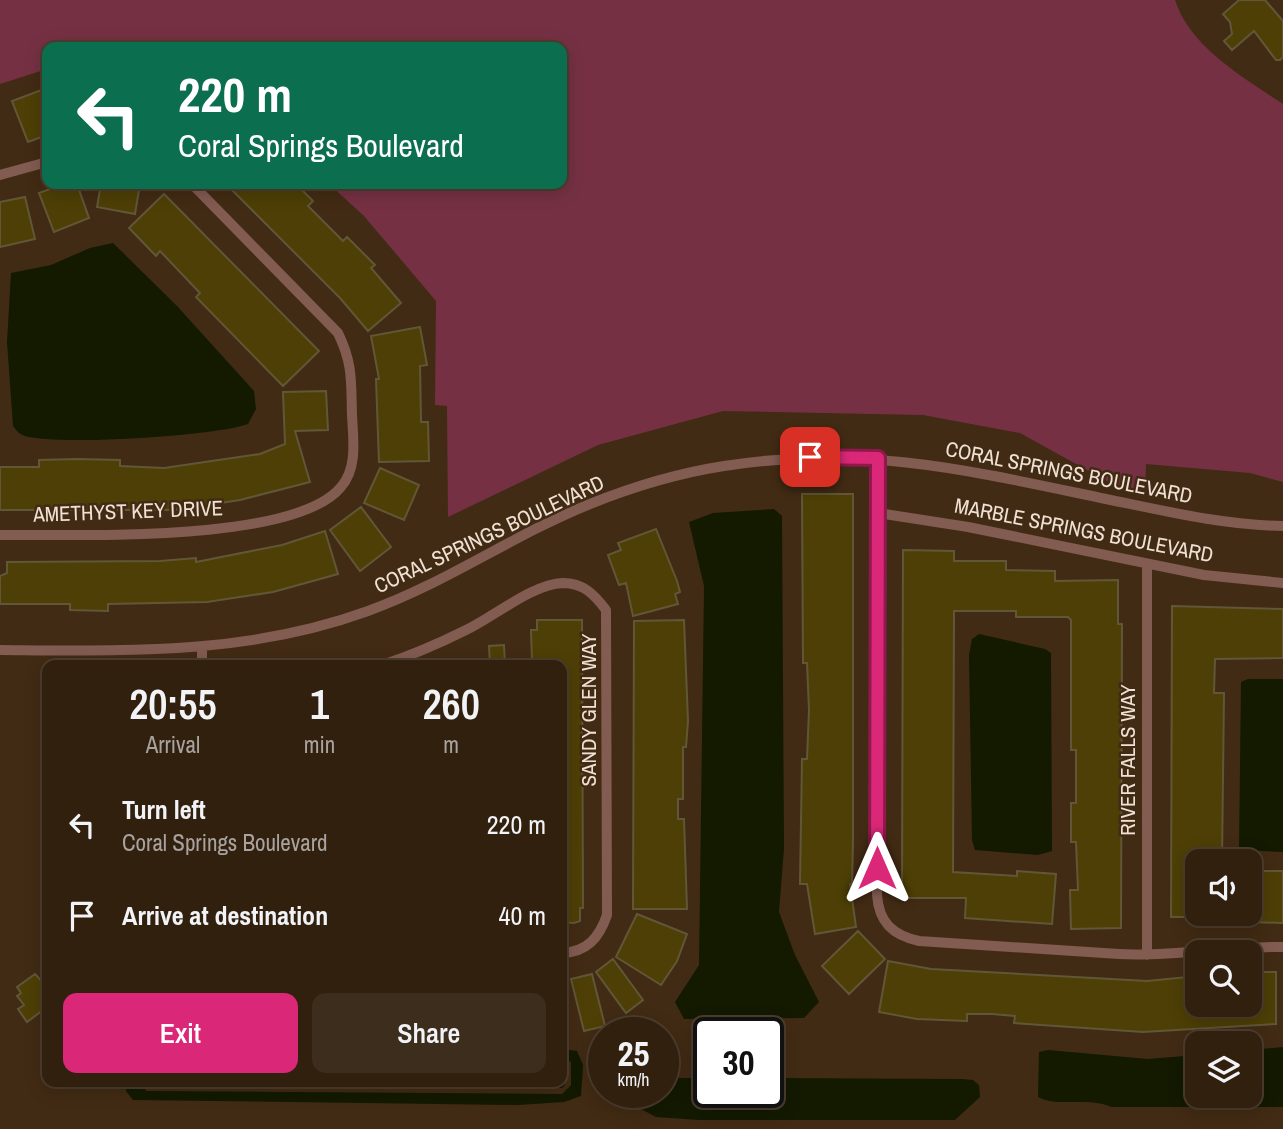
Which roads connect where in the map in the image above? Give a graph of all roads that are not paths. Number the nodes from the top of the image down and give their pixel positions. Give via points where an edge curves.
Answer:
1 (42, 163) edge
2 (0, 175) edge
3 (197, 189) edge
4 (878, 458) junction
5 (878, 513) junction
6 (1283, 526) edge
7 (0, 535) edge
8 (1147, 564) junction
9 (1283, 583) edge
10 (202, 648) junction
11 (0, 650) edge
12 (202, 660) edge
13 (394, 660) edge
14 (1283, 947) edge
15 (567, 953) edge
16 (1147, 956) junction

1 - 2 street
3 - 7 street, AMETHYST KEY DRIVE via 338,333 351,359 353,451 343,485 326,502 248,525 151,534
4 - 5 street
4 - 6 street, CORAL SPRINGS BOULEVARD via 961,469 1205,519
4 - 10 street, CORAL SPRINGS BOULEVARD via 789,458 722,466 655,482 589,504 433,585 368,611 305,631
5 - 8 street, MARBLE SPRINGS BOULEVARD
5 - 16 street via 877,895 881,918 894,932 919,941
8 - 9 street, MARBLE SPRINGS BOULEVARD
8 - 16 street, RIVER FALLS WAY
10 - 11 street, CORAL SPRINGS BOULEVARD
10 - 12 street
13 - 15 street, SANDY GLEN WAY via 466,631 543,587 577,584 594,594 606,610 607,915 601,932 588,946
14 - 16 street

